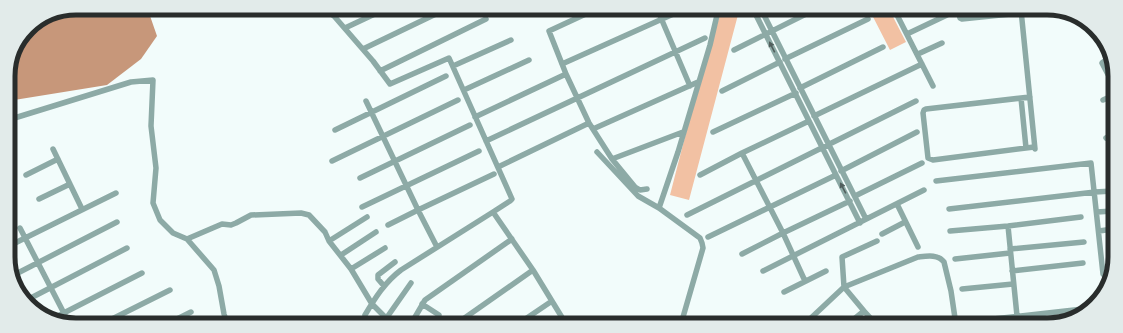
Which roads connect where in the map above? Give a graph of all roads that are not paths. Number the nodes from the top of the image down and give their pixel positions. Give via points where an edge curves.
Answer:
1 (333, 15) edge
2 (373, 15) edge
3 (434, 15) edge
4 (584, 15) edge
5 (660, 15) edge
6 (672, 15) edge
7 (717, 15) edge
8 (756, 15) edge
9 (764, 15) edge
10 (804, 15) edge
11 (898, 15) edge
12 (947, 15) dead end
13 (959, 15) edge
14 (991, 15) edge
15 (1021, 15) edge
16 (486, 19) dead end
17 (868, 19) dead end
18 (662, 20) junction
19 (345, 28) junction
20 (772, 31) junction
21 (766, 34) junction
22 (907, 34) junction
23 (705, 38) dead end
24 (511, 40) dead end
25 (942, 43) dead end
26 (883, 47) dead end
27 (363, 49) junction
28 (734, 50) dead end
29 (675, 52) junction
30 (918, 54) junction
31 (529, 60) dead end
32 (1106, 60) edge
33 (783, 61) junction
34 (562, 64) junction
35 (922, 64) junction
36 (453, 66) junction
37 (380, 70) junction
38 (566, 74) junction
39 (1108, 74) edge
40 (446, 76) dead end
41 (698, 82) junction
42 (690, 86) junction
43 (933, 86) dead end
44 (800, 88) junction
45 (464, 90) junction
46 (722, 91) dead end
47 (796, 93) junction
48 (1030, 97) junction
49 (577, 98) junction
50 (1021, 98) junction
51 (1108, 98) edge
52 (458, 100) dead end
53 (1103, 100) dead end
54 (366, 101) dead end
55 (916, 101) dead end
56 (371, 112) junction
57 (814, 116) junction
58 (475, 117) junction
59 (15, 118) edge
60 (809, 121) junction
61 (589, 123) junction
62 (470, 125) dead end
63 (335, 130) dead end
64 (593, 130) junction
65 (683, 132) junction
66 (713, 132) dead end
67 (917, 132) dead end
68 (383, 137) junction
69 (486, 141) junction
70 (829, 145) junction
71 (822, 148) junction
72 (1026, 148) junction
73 (53, 149) dead end
74 (479, 151) dead end
75 (596, 152) dead end
76 (742, 153) junction
77 (58, 159) junction
78 (612, 159) junction
79 (332, 161) dead end
80 (394, 161) junction
81 (922, 163) dead end
82 (498, 167) junction
83 (842, 171) junction
84 (494, 174) dead end
85 (26, 175) dead end
86 (700, 175) dead end
87 (836, 175) junction
88 (360, 178) dead end
89 (756, 180) junction
90 (936, 181) dead end
91 (70, 184) junction
92 (406, 186) junction
93 (647, 189) dead end
94 (924, 190) dead end
95 (1108, 191) edge
96 (116, 192) dead end
97 (1095, 192) junction
98 (855, 196) junction
99 (39, 199) dead end
100 (850, 201) junction
101 (897, 204) junction
102 (770, 206) junction
103 (362, 207) dead end
104 (659, 208) junction
105 (82, 209) junction
106 (949, 209) dead end
107 (418, 210) junction
108 (1108, 211) edge
109 (493, 212) junction
110 (1097, 212) junction
111 (687, 215) dead end
112 (367, 217) dead end
113 (1080, 217) dead end
114 (866, 220) junction
115 (117, 222) dead end
116 (905, 222) junction
117 (860, 223) junction
118 (388, 225) dead end
119 (1008, 226) junction
120 (20, 228) dead end
121 (1108, 230) edge
122 (950, 231) dead end
123 (1099, 231) junction
124 (376, 232) dead end
125 (783, 233) junction
126 (882, 234) dead end
127 (708, 237) dead end
128 (25, 238) junction
129 (187, 239) junction
130 (512, 239) junction
131 (330, 240) junction
132 (876, 241) dead end
133 (1084, 242) dead end
134 (15, 243) edge
135 (437, 247) junction
136 (918, 247) dead end
137 (127, 248) dead end
138 (385, 248) dead end
139 (1010, 250) junction
140 (742, 254) dead end
141 (341, 255) junction
142 (794, 256) junction
143 (955, 259) dead end
144 (396, 262) dead end
145 (38, 263) junction
146 (1083, 263) dead end
147 (351, 269) junction
148 (533, 270) junction
149 (763, 271) dead end
150 (826, 271) dead end
151 (1012, 271) junction
152 (17, 273) edge
153 (142, 273) dead end
154 (1105, 276) edge
155 (805, 281) junction
156 (411, 283) dead end
157 (1013, 284) junction
158 (384, 286) junction
159 (844, 287) junction
160 (51, 288) junction
161 (170, 290) dead end
162 (962, 290) dead end
163 (784, 292) dead end
164 (31, 298) edge
165 (552, 301) junction
166 (372, 304) junction
167 (422, 304) junction
168 (1078, 309) edge
169 (864, 311) junction
170 (191, 312) dead end
171 (64, 313) junction
172 (365, 315) dead end
173 (59, 316) edge
174 (1016, 316) junction
175 (66, 317) edge
176 (114, 318) edge
177 (179, 318) edge
178 (225, 318) edge
179 (386, 318) joint
180 (414, 318) edge
181 (438, 318) edge
182 (465, 318) edge
183 (527, 318) edge
184 (562, 318) edge
185 (683, 318) edge
186 (811, 318) dead end
187 (855, 318) edge
188 (870, 318) edge
189 (955, 318) edge
190 (999, 318) edge

1 - 19 street
2 - 19 street
3 - 27 street
4 - 34 street via 549,31
5 - 18 street
6 - 18 street
7 - 41 street
8 - 21 street
9 - 20 street
10 - 20 street
11 - 22 street
12 - 22 street
13 - 14 street via 962,19
15 - 48 street
16 - 37 street
17 - 33 street
18 - 29 street
18 - 34 street
19 - 27 street
20 - 21 street
20 - 33 street
21 - 28 street
33 -> 21 street
22 - 30 street
23 - 29 street
24 - 36 street
25 - 30 street
26 - 44 street
27 - 37 street
29 - 42 street
29 - 49 street
30 - 35 street
31 - 45 street
32 - 39 street via 1102,63
33 - 44 street
33 - 46 street
33 - 47 street
34 - 38 street
35 - 43 street
35 - 57 street
36 - 37 street via 449,58 390,84
36 - 45 street
38 - 49 street
38 - 58 street
40 - 56 street
41 - 42 street
41 - 65 street
42 - 64 street
44 - 57 street
45 - 58 street
47 - 60 street
47 - 66 street
48 - 50 street
48 - 72 street via 1034,148
49 - 61 street
49 - 69 street
50 - 72 street
50 - 72 street via 926,109 923,113 930,159
51 - 53 street
52 - 68 street
54 - 56 street
55 - 70 street
56 - 63 street
56 - 68 street
57 - 70 street
58 - 69 street
59 - 129 street via 131,82 153,80 152,126 156,168 153,203 160,220 173,233
60 - 71 street
60 - 76 street
61 - 64 street
61 - 82 street
62 - 80 street
64 - 78 street
65 - 78 street
65 - 104 street
67 - 83 street
68 - 79 street
68 - 80 street
69 - 82 street
70 - 71 street
70 - 83 street
71 - 87 street
71 - 89 street
73 - 77 street
74 - 92 street
75 - 104 street via 634,193
76 - 86 street
76 - 89 street
77 - 85 street
77 - 91 street
78 - 93 street via 635,187 640,190
80 - 88 street
80 - 92 street
81 - 98 street
82 - 109 street via 512,199
83 - 98 street
84 - 107 street
100 -> 87 street
87 - 102 street
89 - 102 street
89 - 111 street
90 - 97 street via 1091,163
91 - 99 street
91 - 105 street
92 - 103 street
92 - 107 street
94 - 101 street
95 - 97 street
96 - 105 street
97 - 106 street
97 - 110 street
98 - 114 street
100 - 117 street
100 - 125 street
101 - 114 street
101 - 116 street
102 - 125 street
102 - 127 street
104 - 185 street via 700,238 703,246
105 - 128 street
107 - 118 street
107 - 135 street
108 - 110 street
109 - 130 street
109 - 135 street
110 - 123 street
112 - 131 street
113 - 119 street
114 - 117 street
115 - 145 street
116 - 126 street
116 - 136 street
117 - 142 street
119 - 122 street
119 - 139 street
120 - 128 street
121 - 123 street
123 - 154 street
124 - 141 street
125 - 140 street
125 - 142 street
128 - 134 street
128 - 145 street
129 - 131 street via 222,224 236,224 251,215 301,213 309,215
129 - 178 street via 214,270
130 - 148 street
130 - 167 street via 430,295
131 - 141 street
132 - 159 street via 842,257
133 - 139 street
135 - 158 street via 401,270
137 - 160 street
138 - 147 street
139 - 143 street
139 - 151 street
141 - 147 street
142 - 149 street
142 - 155 street
144 - 158 street via 378,275
145 - 152 street
145 - 160 street
146 - 151 street
147 - 166 street
148 - 165 street
148 - 182 street
150 - 155 street
151 - 157 street
153 - 171 street
155 - 163 street
156 - 179 street
157 - 162 street
157 - 174 street
158 - 166 street
159 - 169 street
159 - 186 street
159 - 189 street via 918,258 936,256 944,262
160 - 164 street
160 - 171 street
161 - 176 street
165 - 183 street
165 - 184 street
166 - 172 street
166 - 179 street
167 - 180 street
167 - 181 street via 439,315
168 - 174 street
169 - 187 street
169 - 188 street
170 - 177 street
171 - 173 street
171 - 175 street
174 - 190 street

